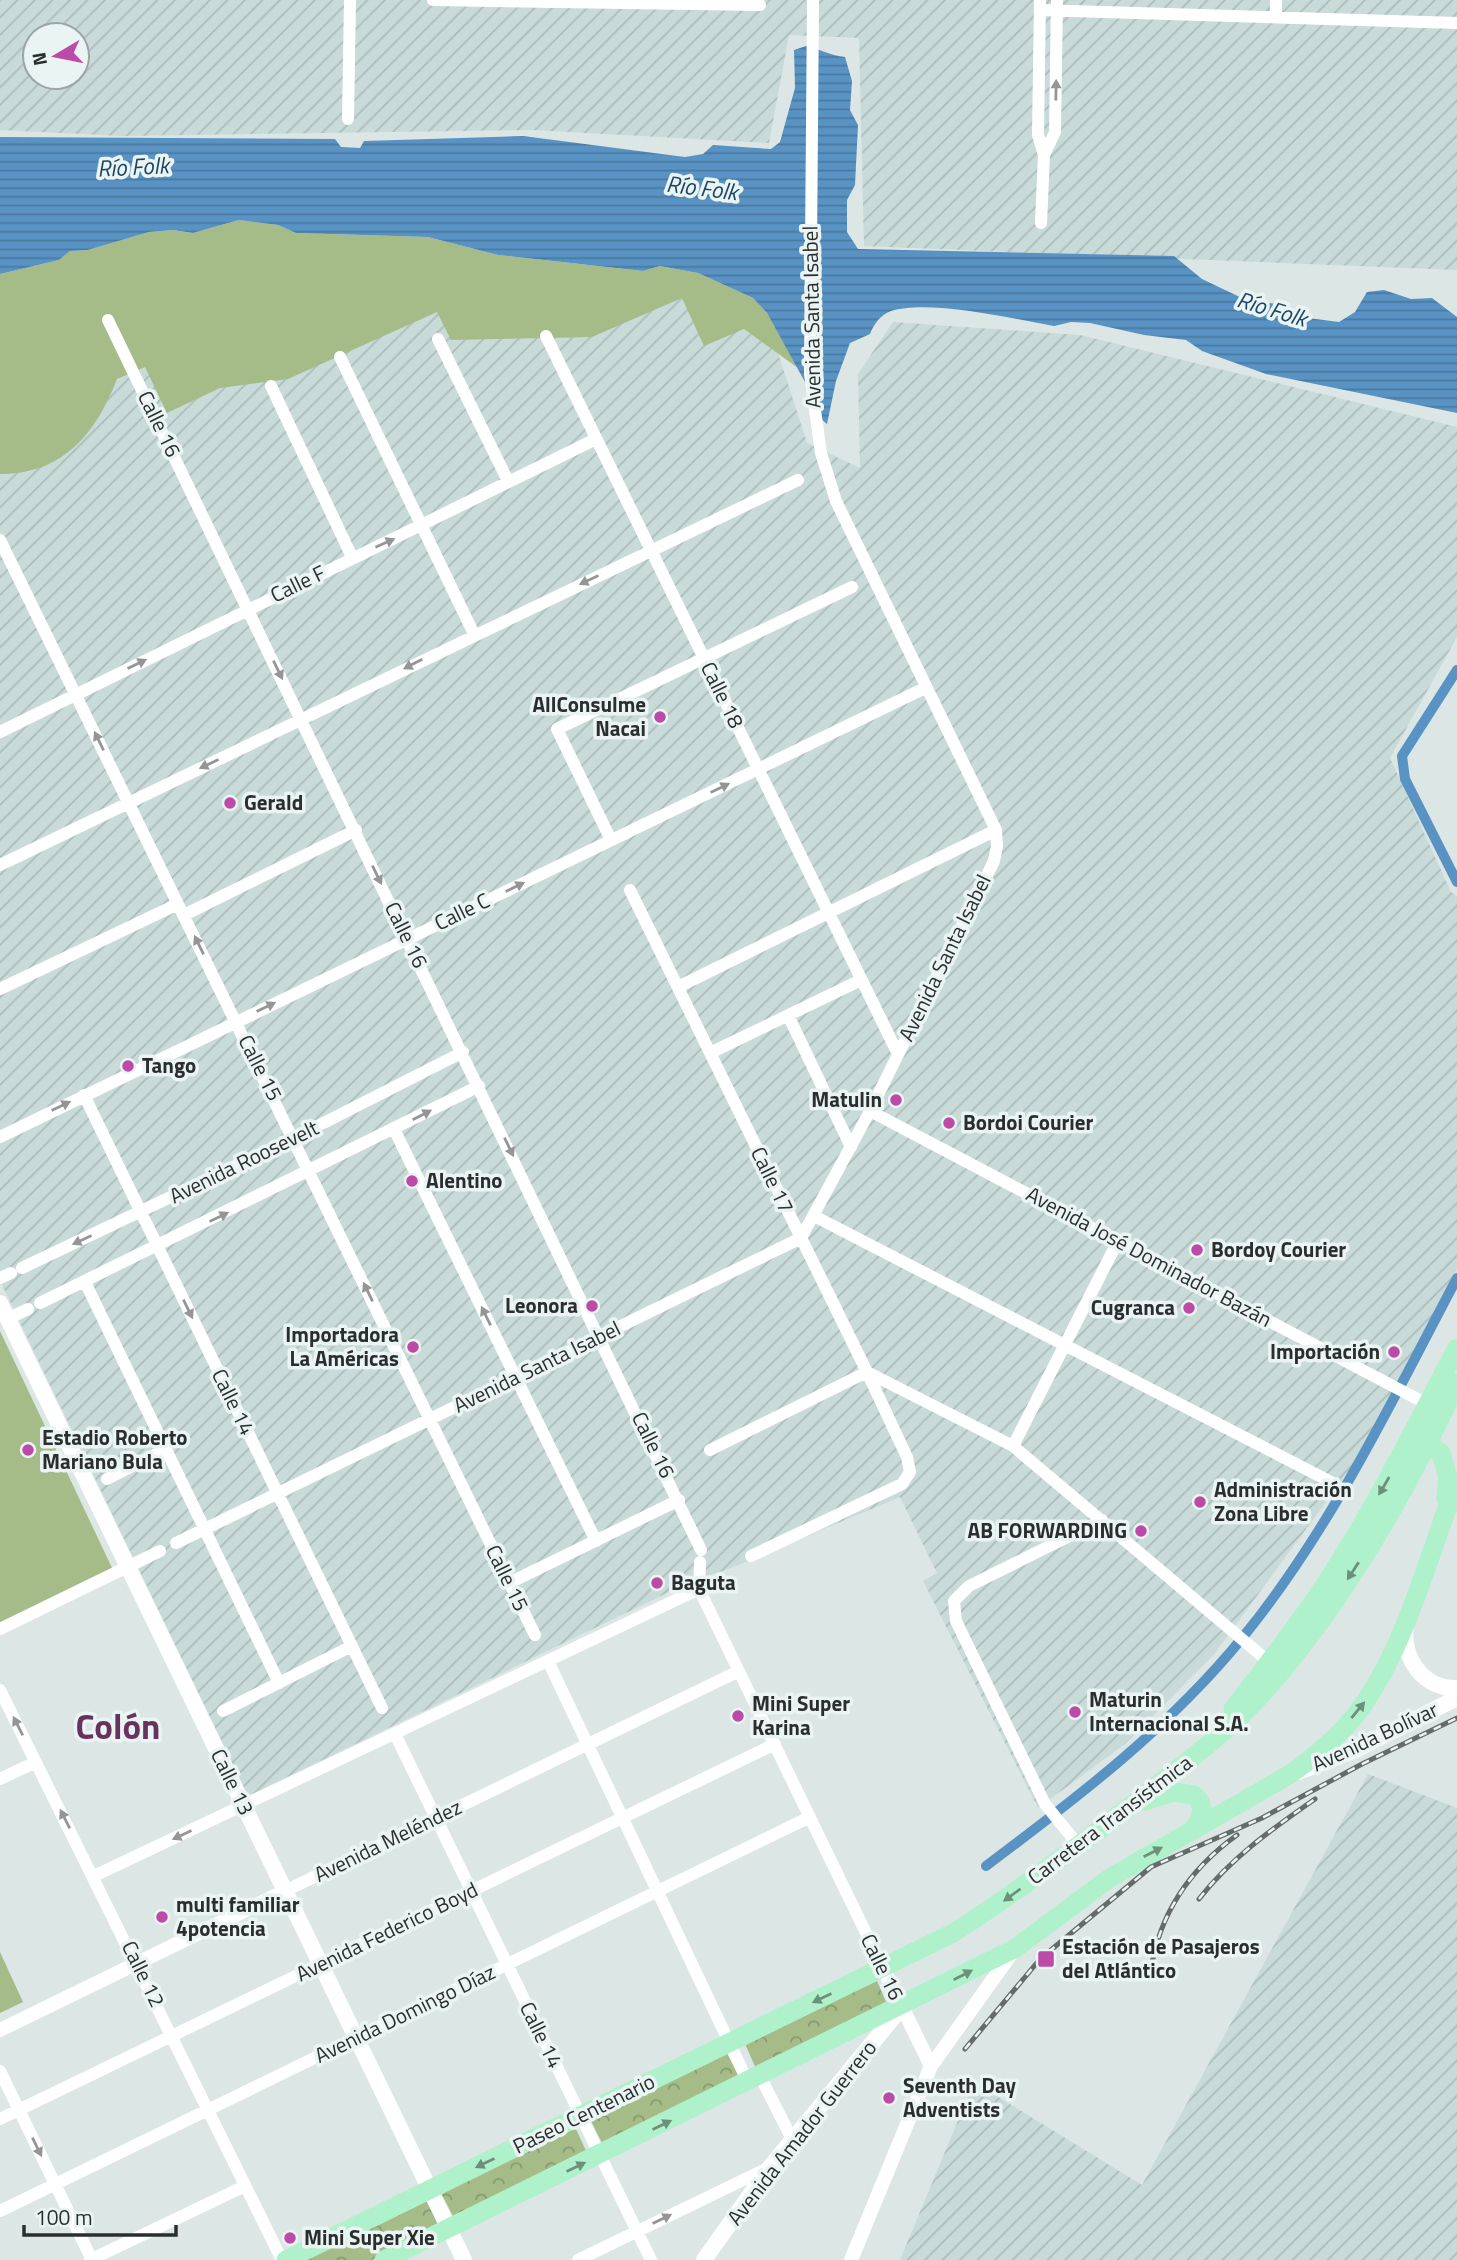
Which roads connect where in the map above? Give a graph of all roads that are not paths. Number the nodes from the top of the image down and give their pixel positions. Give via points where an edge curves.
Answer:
1 (350, 0) edge
2 (433, 0) edge
3 (813, 0) edge
4 (1276, 0) edge
5 (573, 1) edge
6 (598, 1) edge
7 (760, 5) dead end
8 (1040, 5) edge
9 (1057, 5) edge
10 (1276, 16) junction
11 (1457, 23) edge
12 (348, 119) dead end
13 (1044, 155) junction
14 (1041, 223) dead end
15 (108, 320) dead end
16 (546, 336) dead end
17 (439, 339) dead end
18 (340, 357) dead end
19 (271, 386) dead end
20 (596, 439) junction
21 (798, 480) dead end
22 (508, 481) junction
23 (423, 526) junction
24 (0, 540) edge
25 (651, 550) junction
26 (352, 558) junction
27 (852, 587) dead end
28 (248, 609) junction
29 (474, 634) junction
30 (704, 659) junction
31 (925, 688) junction
32 (76, 695) junction
33 (302, 720) junction
34 (0, 732) edge
35 (758, 769) junction
36 (129, 803) junction
37 (356, 830) junction
38 (996, 830) junction
39 (611, 840) junction
40 (0, 865) edge
41 (630, 890) dead end
42 (181, 909) junction
43 (828, 913) junction
44 (408, 939) junction
45 (861, 980) junction
46 (678, 987) junction
47 (0, 989) edge
48 (788, 1015) junction
49 (236, 1021) junction
50 (463, 1052) junction
51 (710, 1053) junction
52 (898, 1054) junction
53 (480, 1086) junction
54 (84, 1095) junction
55 (870, 1111) junction
56 (394, 1129) junction
57 (0, 1137) edge
58 (295, 1138) junction
59 (851, 1147) junction
60 (309, 1172) junction
61 (142, 1212) junction
62 (814, 1216) junction
63 (801, 1238) junction
64 (1118, 1241) junction
65 (158, 1247) junction
66 (11, 1273) edge
67 (85, 1282) junction
68 (0, 1303) edge
69 (4, 1320) edge
70 (601, 1336) junction
71 (1065, 1345) junction
72 (1457, 1348) edge
73 (867, 1372) junction
74 (516, 1377) junction
75 (1457, 1383) edge
76 (1427, 1404) junction
77 (1457, 1415) edge
78 (430, 1419) junction
79 (1013, 1446) junction
80 (166, 1449) junction
81 (710, 1450) dead end
82 (1400, 1459) junction
83 (107, 1479) dead end
84 (1457, 1482) edge
85 (1333, 1483) dead end
86 (278, 1494) junction
87 (679, 1500) junction
88 (1444, 1513) junction
89 (1102, 1521) junction
90 (205, 1529) junction
91 (596, 1541) junction
92 (176, 1543) dead end
93 (160, 1551) dead end
94 (751, 1556) dead end
95 (128, 1567) junction
96 (509, 1583) junction
97 (699, 1589) junction
98 (1407, 1617) junction
99 (0, 1629) edge
100 (535, 1635) dead end
101 (352, 1646) junction
102 (1263, 1656) junction
103 (548, 1661) junction
104 (739, 1671) junction
105 (279, 1683) junction
106 (1457, 1688) edge
107 (0, 1690) edge
108 (1457, 1698) edge
109 (382, 1708) dead end
110 (223, 1711) dead end
111 (395, 1734) junction
112 (588, 1744) junction
113 (775, 1744) junction
114 (1203, 1749) junction
115 (36, 1762) junction
116 (1292, 1773) junction
117 (0, 1779) edge
118 (243, 1805) junction
119 (1130, 1806) junction
120 (810, 1817) junction
121 (436, 1818) junction
122 (622, 1818) junction
123 (1191, 1832) junction
124 (1073, 1839) junction
125 (94, 1876) junction
126 (285, 1891) junction
127 (471, 1891) junction
128 (657, 1892) junction
129 (1014, 1949) junction
130 (137, 1963) junction
131 (321, 1964) junction
132 (507, 1964) junction
133 (883, 1968) junction
134 (902, 2007) junction
135 (0, 2030) edge
136 (172, 2036) junction
137 (356, 2038) junction
138 (730, 2043) junction
139 (931, 2066) junction
140 (0, 2071) edge
141 (754, 2079) junction
142 (208, 2109) junction
143 (19, 2110) junction
144 (581, 2116) junction
145 (0, 2119) edge
146 (793, 2141) junction
147 (600, 2155) junction
148 (770, 2167) junction
149 (55, 2184) junction
150 (245, 2186) junction
151 (430, 2190) junction
152 (0, 2211) edge
153 (448, 2229) junction
154 (637, 2231) junction
155 (91, 2260) edge
156 (284, 2260) edge
157 (384, 2260) edge
158 (464, 2260) edge
159 (578, 2260) edge
160 (651, 2260) edge
161 (704, 2260) edge
162 (851, 2260) edge

1 - 12 street
2 - 5 street
3 - 31 street, Avenida Santa Isabel via 810,374 821,453 836,501
4 - 10 street
5 - 6 street
6 - 7 street
8 - 9 street
8 - 13 street via 1038,135
9 - 10 street
13 -> 9 street via 1055,132
10 - 11 street
13 - 14 street
15 - 28 street, Calle 16
16 - 20 street, Calle 18
17 - 22 street
18 - 23 street
19 - 26 street
20 - 22 street, Calle F
20 - 25 street, Calle 18
21 - 25 street
22 - 23 street, Calle F
26 -> 23 street, Calle F
23 - 29 street
24 - 32 street, Calle 15
25 -> 29 street
25 - 30 street, Calle 18
26 - 28 street, Calle F
27 - 30 street
32 -> 28 street, Calle F
28 -> 33 street, Calle 16
29 -> 33 street
30 - 35 street, Calle 18
30 - 39 street via 557,729
31 - 35 street, Calle C
31 - 38 street, Avenida Santa Isabel
32 - 34 street, Calle F
36 -> 32 street, Calle 15
33 -> 36 street
33 - 37 street, Calle 16
39 -> 35 street, Calle C
35 - 43 street, Calle 18
36 - 40 street
36 - 42 street, Calle 15
37 - 42 street
37 -> 44 street, Calle 16
38 - 43 street
38 - 52 street, Avenida Santa Isabel via 994,861
44 -> 39 street, Calle C
41 - 46 street, Calle 17
42 - 47 street
49 -> 42 street, Calle 15
43 - 45 street, Calle 18
43 - 46 street
49 -> 44 street, Calle C
44 - 50 street, Calle 16
45 - 48 street
45 - 52 street, Calle 18
46 - 51 street, Calle 17
48 - 51 street
48 - 59 street
49 - 54 street, Calle C
49 - 58 street, Calle 15
50 - 53 street, Calle 16
50 - 58 street, Avenida Roosevelt
51 - 63 street, Calle 17
52 - 55 street, Avenida Santa Isabel
56 -> 53 street, Avenida Roosevelt
53 -> 70 street, Calle 16
57 -> 54 street, Calle C
54 - 61 street, Calle 14
55 - 59 street, Avenida Santa Isabel
55 - 64 street, Avenida José Dominador Bazán
56 - 60 street, Avenida Roosevelt
74 -> 56 street
58 - 60 street, Calle 15
58 - 61 street, Avenida Roosevelt
59 - 62 street, Avenida Santa Isabel
65 -> 60 street, Avenida Roosevelt
78 -> 60 street, Calle 15
61 - 65 street, Calle 14
61 -> 66 street, Avenida Roosevelt
62 - 63 street, Avenida Santa Isabel
62 - 71 street
63 - 70 street, Avenida Santa Isabel
63 - 73 street, Calle 17
64 - 71 street
64 - 76 street, Avenida José Dominador Bazán
65 - 67 street, Avenida Roosevelt
65 -> 86 street, Calle 14
67 - 69 street, Avenida Roosevelt
67 - 80 street
68 - 69 main road, Calle 13
69 - 95 main road, Calle 13
70 - 74 street, Avenida Santa Isabel
70 - 87 street, Calle 16
71 - 79 street
71 - 85 street
72 - 76 main road
73 - 79 street
73 - 81 street
73 - 94 street, Calle 17 via 910,1472 902,1484
74 - 78 street, Avenida Santa Isabel
74 - 91 street
75 -> 114 main road, Carretera Transístmica via 1413,1473 1327,1612 1264,1692
76 - 77 main road
76 - 82 main road
78 - 86 street, Avenida Santa Isabel
78 - 96 street, Calle 15
79 - 89 street
80 - 83 street
80 - 90 street
82 - 88 main road via 1425,1447 1441,1453 1448,1478
82 -> 102 main road via 1322,1590
84 - 88 main road
86 - 90 street, Avenida Santa Isabel
86 - 101 street, Calle 14
87 - 91 street
87 - 97 street, Calle 16 via 701,1556
88 - 98 main road
89 - 102 street
89 - 124 street via 969,1586 954,1601 956,1620 1045,1804
90 - 92 street, Avenida Santa Isabel
90 - 105 street
91 - 96 street
93 - 95 street
95 - 99 street
95 - 118 main road, Calle 13
96 - 100 street, Calle 15
97 - 103 street
97 - 104 street, Calle 16
98 - 106 main road, Avenida Bolívar via 1404,1637 1415,1668 1434,1684
116 -> 98 main road via 1365,1702
101 - 105 street
101 - 109 street, Calle 14
102 - 114 main road
103 - 111 street
103 - 112 street
104 - 112 street, Avenida Meléndez
104 - 113 street, Calle 16
105 - 110 street
115 -> 107 street, Calle 12
108 - 116 main road, Avenida Bolívar via 1355,1750
111 - 118 street
111 - 121 street, Calle 14
112 - 121 street, Avenida Meléndez
112 - 122 street
113 - 120 street, Calle 16
113 - 122 street, Avenida Federico Boyd
114 - 119 main road, Carretera Transístmica
115 - 117 street
125 -> 115 street, Calle 12
116 - 123 main road
118 -> 125 street
118 - 126 main road, Calle 13
119 - 123 main road via 1172,1792 1190,1793 1202,1808
119 - 124 main road, Carretera Transístmica
120 - 128 street, Avenida Domingo Díaz
120 - 133 street, Calle 16
121 - 126 street, Avenida Meléndez
121 - 127 street, Calle 14
122 - 127 street, Avenida Federico Boyd
122 - 128 street
129 -> 123 main road via 1110,1878
124 -> 133 main road, Carretera Transístmica via 963,1926
125 - 130 street, Calle 12
126 - 130 street, Avenida Meléndez
126 - 131 main road, Calle 13
127 - 131 street, Avenida Federico Boyd
127 - 132 street, Calle 14
128 - 132 street, Avenida Domingo Díaz
128 - 138 street
134 -> 129 main road
129 - 139 street
130 - 135 street, Avenida Meléndez
130 - 136 street, Calle 12
131 - 136 street, Avenida Federico Boyd
131 - 137 main road, Calle 13
132 - 137 street, Avenida Domingo Díaz
132 - 144 street, Calle 14
133 - 134 street, Calle 16
133 -> 138 main road, Paseo Centenario
134 - 139 street, Calle 16
134 - 141 main road, Paseo Centenario
134 - 146 main road, Avenida Amador Guerrero
136 - 142 street, Calle 12
136 - 143 street, Avenida Federico Boyd
137 - 142 street, Avenida Domingo Díaz
137 - 151 main road, Calle 13
138 - 141 street
138 - 144 main road, Paseo Centenario
139 - 162 street
140 - 143 street
141 - 146 street
147 -> 141 main road, Paseo Centenario
142 - 149 street, Avenida Domingo Díaz
142 - 150 street, Calle 12
143 - 145 street, Avenida Federico Boyd
143 -> 149 street
144 - 147 street, Calle 14
144 -> 151 main road, Paseo Centenario
146 - 148 main road, Avenida Amador Guerrero
153 -> 147 main road, Paseo Centenario
147 - 154 street, Calle 14
154 -> 148 street
148 - 161 main road, Avenida Amador Guerrero
149 - 152 street, Avenida Domingo Díaz
149 - 155 street
150 - 155 street
150 - 156 street, Calle 12
151 - 153 main road, Calle 13
151 - 156 main road, Paseo Centenario
153 - 157 main road, Paseo Centenario
153 - 158 main road, Calle 13
154 - 159 street
154 - 160 street, Calle 14

